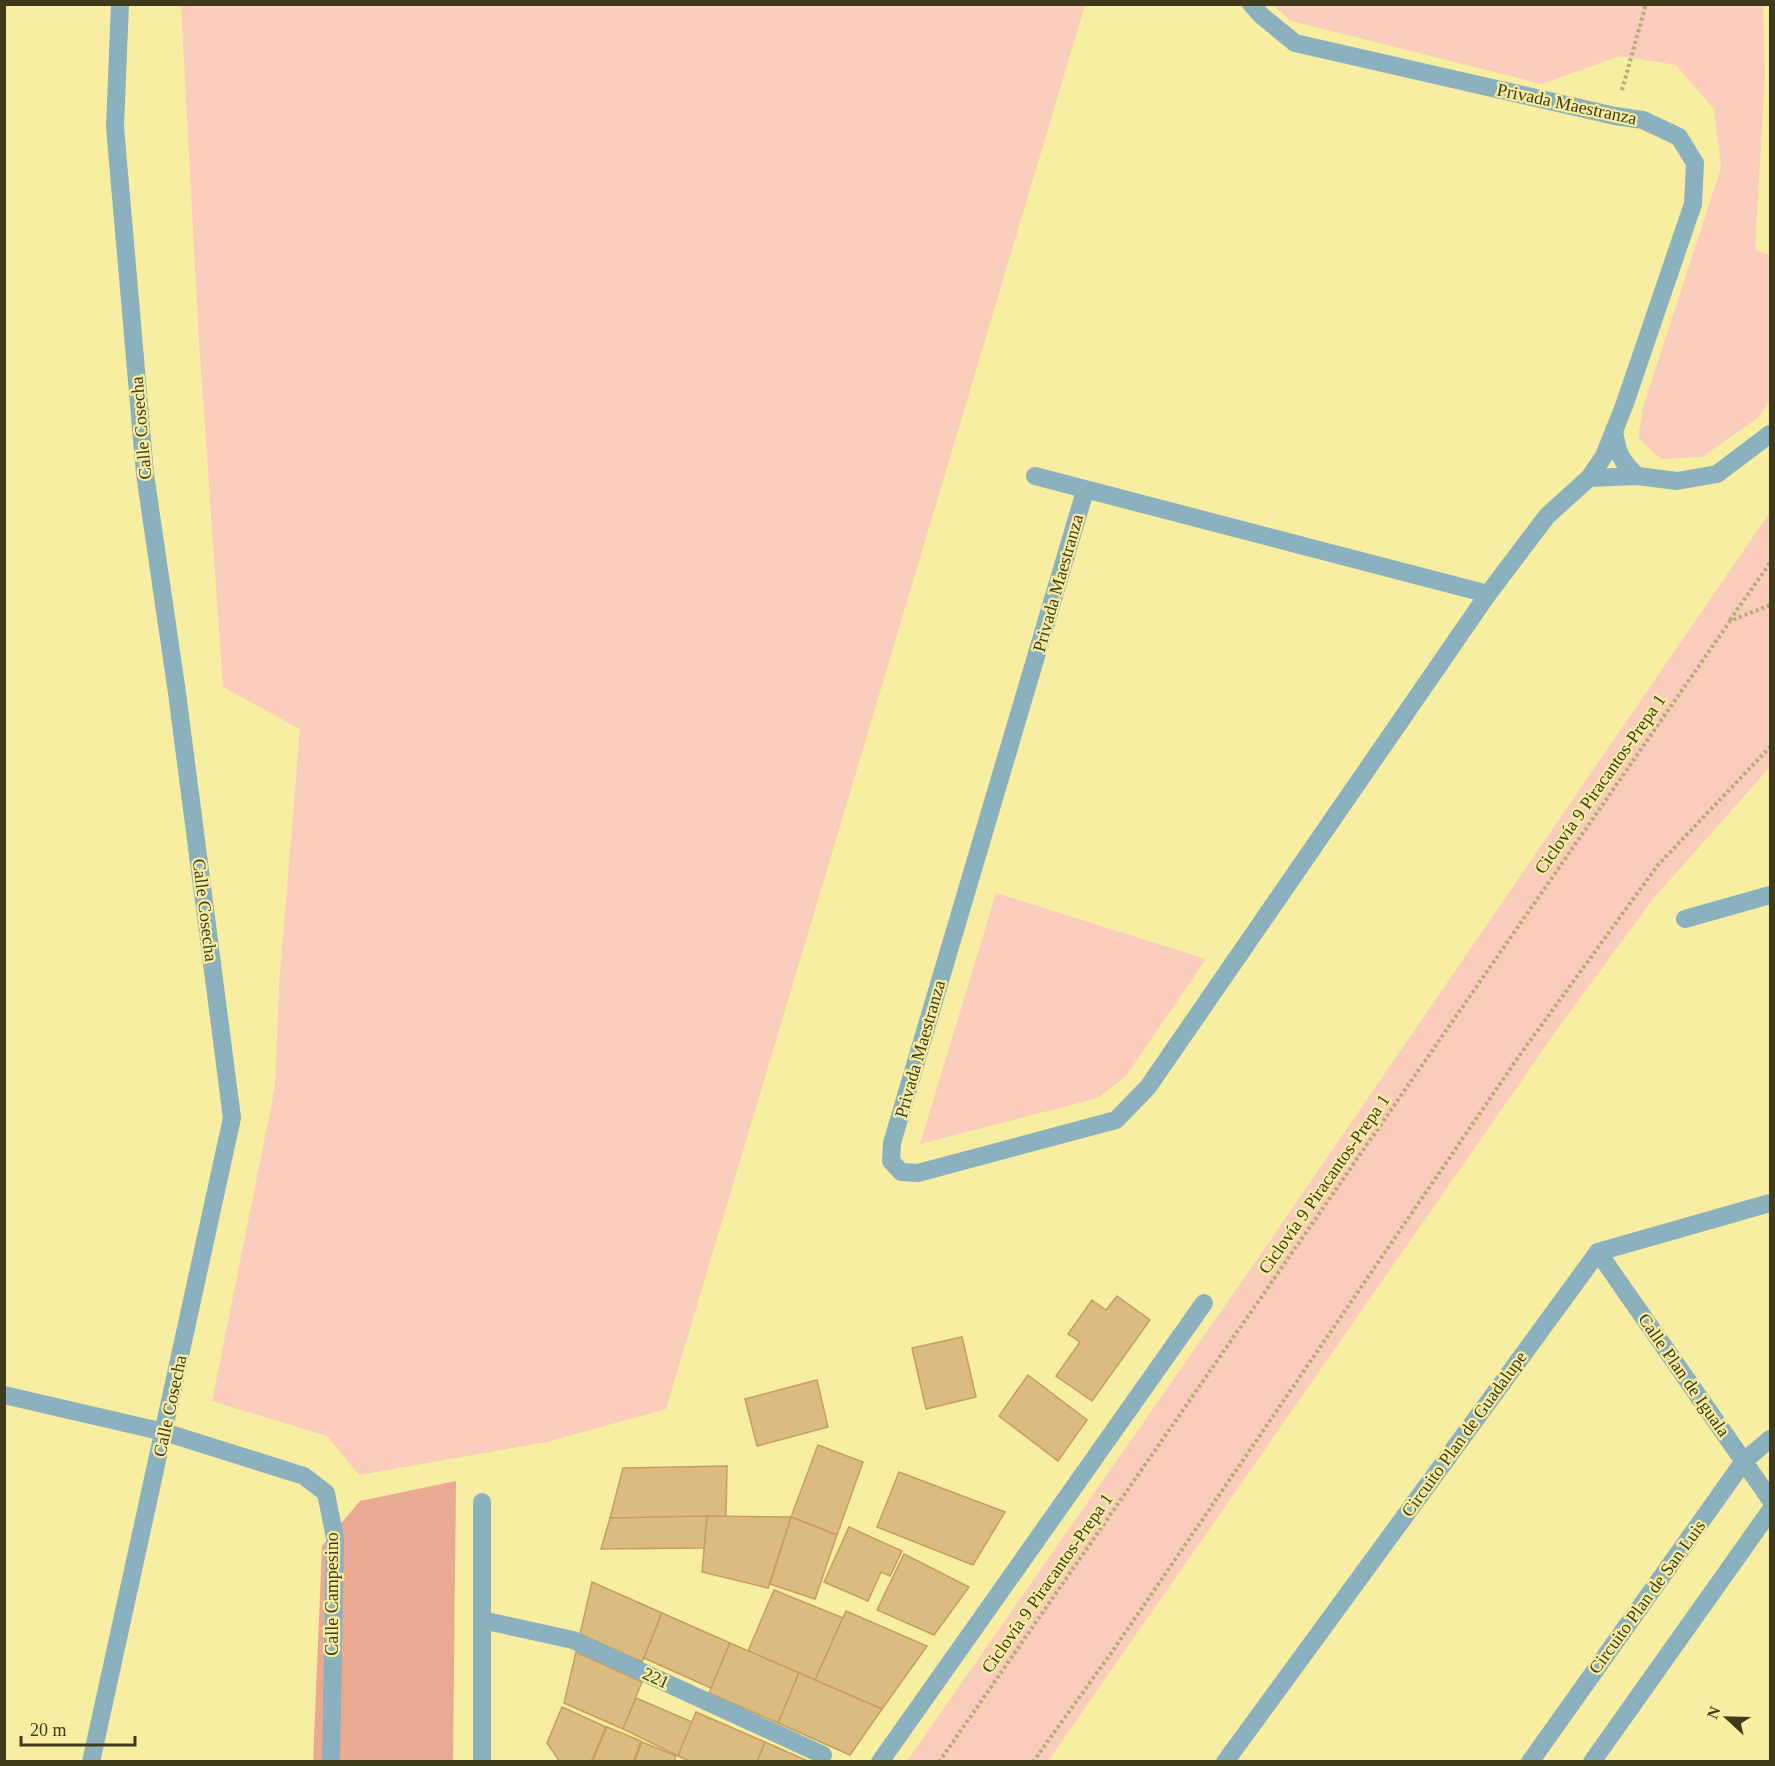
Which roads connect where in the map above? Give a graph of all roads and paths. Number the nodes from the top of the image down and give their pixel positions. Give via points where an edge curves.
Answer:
1 (120, 4) edge
2 (1251, 4) edge
3 (1646, 4) edge
4 (1615, 116) junction
5 (1614, 429) junction
6 (1770, 434) edge
7 (1035, 476) dead end
8 (1637, 476) junction
9 (1590, 478) junction
10 (1085, 491) junction
11 (1770, 563) edge
12 (1488, 594) junction
13 (1770, 605) edge
14 (1730, 621) junction
15 (1770, 747) edge
16 (1770, 895) edge
17 (1685, 919) dead end
18 (1770, 1203) edge
19 (1598, 1252) junction
20 (1204, 1303) dead end
21 (4, 1395) edge
22 (164, 1432) junction
23 (1770, 1439) edge
24 (1744, 1461) junction
25 (1770, 1498) edge
26 (482, 1502) dead end
27 (1770, 1511) edge
28 (482, 1620) junction
29 (823, 1755) dead end
30 (91, 1761) edge
31 (331, 1761) edge
32 (482, 1761) edge
33 (880, 1761) edge
34 (939, 1761) edge
35 (1033, 1761) edge
36 (1225, 1761) edge
37 (1530, 1761) edge
38 (1592, 1761) edge

1 - 22 street, Calle Cosecha via 115,127 145,474 232,1118
2 - 4 street, Privada Maestranza via 1295,43
3 - 4 path
4 - 5 street, Privada Maestranza via 1643,120 1678,137 1695,163 1693,204
5 - 8 street via 1623,464
5 - 9 street, Privada Maestranza
6 - 8 street via 1717,474 1677,481
7 - 10 street
8 - 9 street
9 - 12 street, Privada Maestranza via 1548,516
10 - 12 street, Privada Maestranza
10 - 12 street, Privada Maestranza via 892,1143 891,1161 901,1173 918,1173 1116,1120 1154,1077
11 - 14 path, Ciclovía 9 Piracantos-Prepa 1
13 - 14 path
14 - 34 path, Ciclovía 9 Piracantos-Prepa 1
15 - 35 path via 1658,865 1526,1046 1114,1649
16 - 17 street
18 - 19 street
19 - 24 street, Calle Plan de Iguala
19 - 36 street, Circuito Plan de Guadalupe
20 - 33 street
21 - 22 street, Calle Campesino
22 - 30 street, Calle Cosecha
22 - 31 street, Calle Campesino via 304,1476 326,1493 335,1538
23 - 24 street, Circuito Plan de San Luis
24 - 25 street, Calle Plan de Iguala
24 - 37 street, Circuito Plan de San Luis
26 - 28 street
27 - 38 street
28 - 29 street, 221 via 573,1640
28 - 32 street

